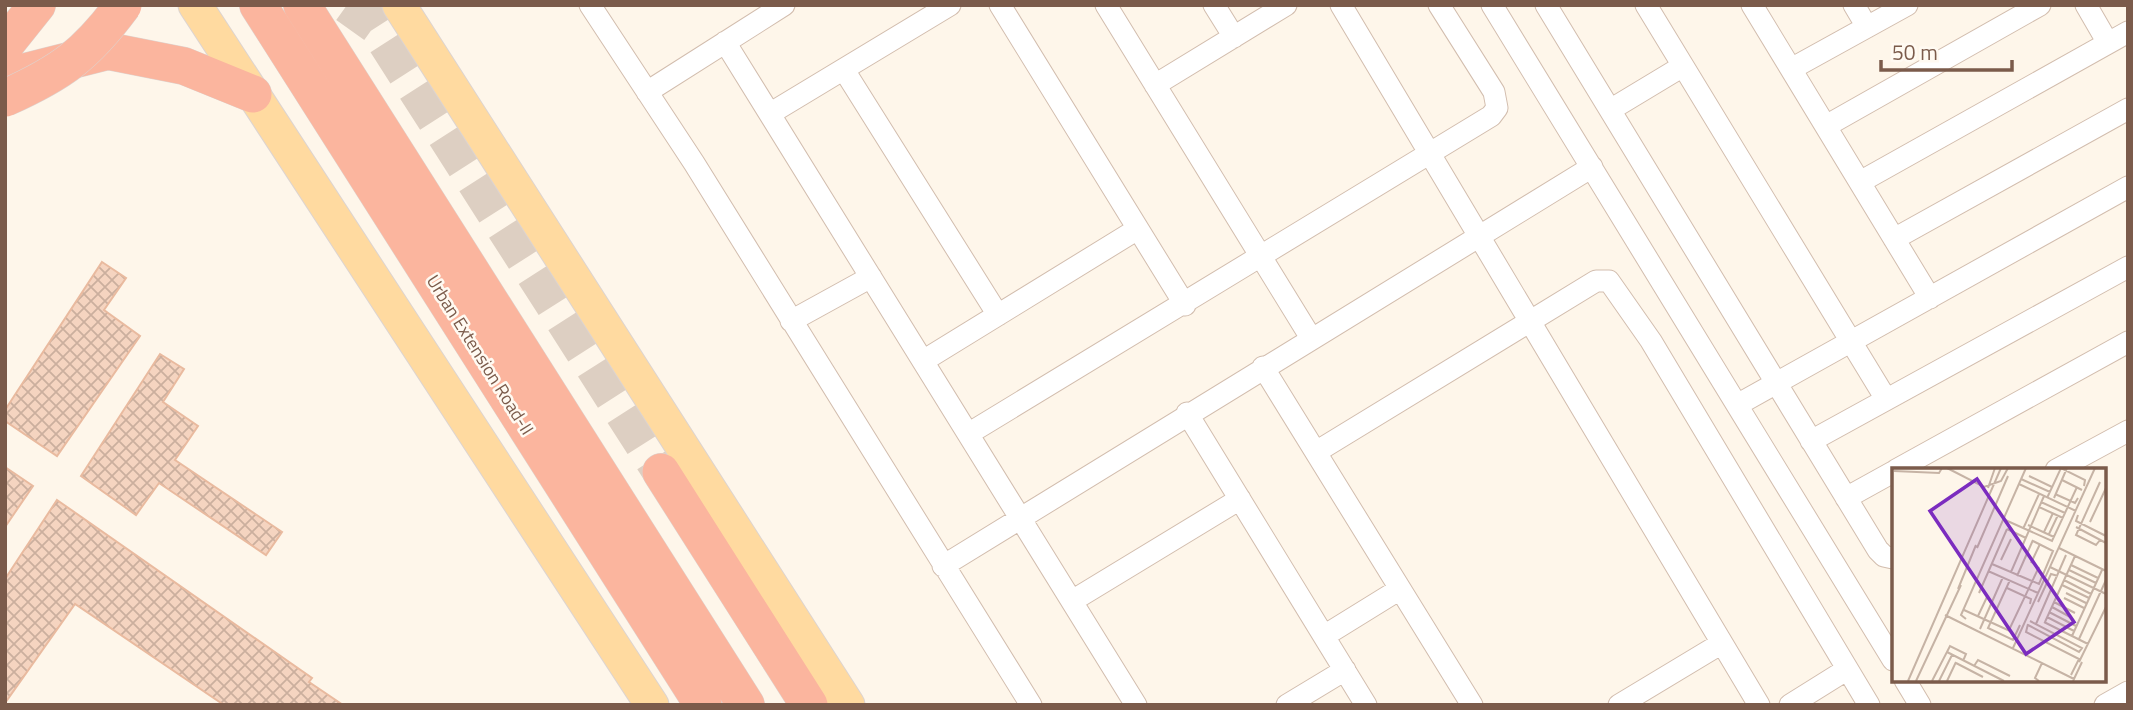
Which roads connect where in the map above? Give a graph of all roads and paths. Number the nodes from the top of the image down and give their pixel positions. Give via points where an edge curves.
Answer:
1 (37, 5) edge
2 (123, 5) edge
3 (195, 5) edge
4 (258, 5) edge
5 (302, 5) edge
6 (399, 5) edge
7 (784, 5) edge
8 (950, 5) edge
9 (1000, 5) edge
10 (1106, 5) edge
11 (1214, 5) edge
12 (1286, 5) edge
13 (1341, 5) edge
14 (1439, 5) edge
15 (1492, 5) edge
16 (1546, 5) edge
17 (1646, 5) edge
18 (1752, 5) edge
19 (1854, 5) edge
20 (1907, 5) edge
21 (2040, 5) edge
22 (2086, 5) edge
23 (598, 8) edge
24 (1867, 27) junction
25 (2128, 32) edge
26 (1234, 37) junction
27 (725, 42) junction
28 (2108, 43) junction
29 (5, 45) edge
30 (1683, 66) junction
31 (1791, 69) junction
32 (844, 70) junction
33 (5, 77) edge
34 (1155, 85) junction
35 (647, 92) junction
36 (253, 93) junction
37 (5, 98) edge
38 (2128, 109) edge
39 (1610, 110) junction
40 (771, 113) junction
41 (1826, 126) junction
42 (1430, 153) junction
43 (1592, 167) junction
44 (1860, 182) junction
45 (2128, 187) edge
46 (1136, 230) junction
47 (1478, 236) junction
48 (1894, 239) junction
49 (1261, 257) junction
50 (2128, 267) edge
51 (872, 277) junction
52 (1930, 298) junction
53 (1185, 304) junction
54 (998, 315) junction
55 (791, 321) junction
56 (1529, 321) junction
57 (1311, 338) junction
58 (1851, 341) junction
59 (2128, 342) edge
60 (923, 361) junction
61 (1263, 367) junction
62 (1775, 383) junction
63 (1885, 399) junction
64 (1737, 405) junction
65 (1187, 413) junction
66 (2128, 431) edge
67 (968, 433) junction
68 (1811, 441) junction
69 (1316, 452) junction
70 (1900, 468) edge
71 (2060, 468) edge
72 (661, 472) tunnel mouth
73 (1892, 473) edge
74 (1846, 498) junction
75 (1240, 499) junction
76 (1020, 518) junction
77 (1892, 558) edge
78 (943, 566) junction
79 (1400, 589) junction
80 (1072, 601) junction
81 (1324, 636) junction
82 (1722, 643) junction
83 (1892, 658) edge
84 (1345, 670) junction
85 (1846, 670) junction
86 (1906, 682) edge
87 (2128, 692) edge
88 (652, 705) edge
89 (702, 705) edge
90 (746, 705) edge
91 (809, 705) edge
92 (848, 705) edge
93 (1031, 705) edge
94 (1136, 705) edge
95 (1287, 705) edge
96 (1366, 705) edge
97 (1472, 705) edge
98 (1619, 705) edge
99 (1759, 705) edge
100 (1790, 705) edge
101 (1869, 705) edge
102 (1920, 705) edge
103 (2105, 705) edge

1 - 29 highway
2 - 37 highway, bridge via 95,43 47,79
3 - 36 main road
4 - 89 highway, Urban Extension Road-II
5 - 90 highway, Urban Extension Road-II
6 - 92 main road
7 - 27 street
8 - 32 street
9 - 46 street
10 - 34 street
11 - 26 street
12 - 26 street
13 - 42 street
14 - 42 street via 1497,100 1491,116
15 - 43 street
16 - 39 street
17 - 30 street
18 - 31 street
19 - 24 street
20 - 24 street
21 - 41 street
22 - 28 street
23 - 35 street
24 - 31 street
25 - 28 street
26 - 34 street
27 - 35 street
27 - 40 street
28 - 44 street
30 - 39 street
30 - 58 street
31 - 41 street
32 - 40 street
32 - 54 street
33 - 36 highway via 107,51 184,66
34 - 49 street
35 - 55 street
36 - 88 main road
38 - 48 street
39 - 62 street
40 - 51 street
41 - 44 street
42 - 47 street
42 - 49 street
43 - 47 street
43 - 64 street
44 - 48 street
45 - 52 street
46 - 53 street
46 - 54 street
47 - 56 street
47 - 57 street
48 - 52 street
49 - 53 street
49 - 57 street
50 - 63 street
51 - 55 street
51 - 60 street
52 - 58 street
53 - 67 street
54 - 60 street
55 - 78 street
56 - 69 street
56 - 82 street
56 - 85 street via 1596,281 1609,281 1616,287
57 - 61 street
58 - 62 street
58 - 63 street
59 - 70 street
60 - 67 street
61 - 65 street
61 - 69 street
62 - 64 street
62 - 68 street
63 - 68 street
64 - 83 street
65 - 75 street
65 - 76 street
66 - 71 street
67 - 76 street
68 - 74 street
69 - 79 street
72 - 91 highway
73 - 74 street
74 - 77 street via 1878,550
75 - 80 street
75 - 81 street
76 - 78 street
76 - 80 street
78 - 93 street
79 - 81 street
79 - 97 street
80 - 94 street
81 - 84 street
82 - 98 street
82 - 99 street
84 - 95 street
84 - 96 street
85 - 100 street
85 - 101 street
86 - 102 street
87 - 103 street

